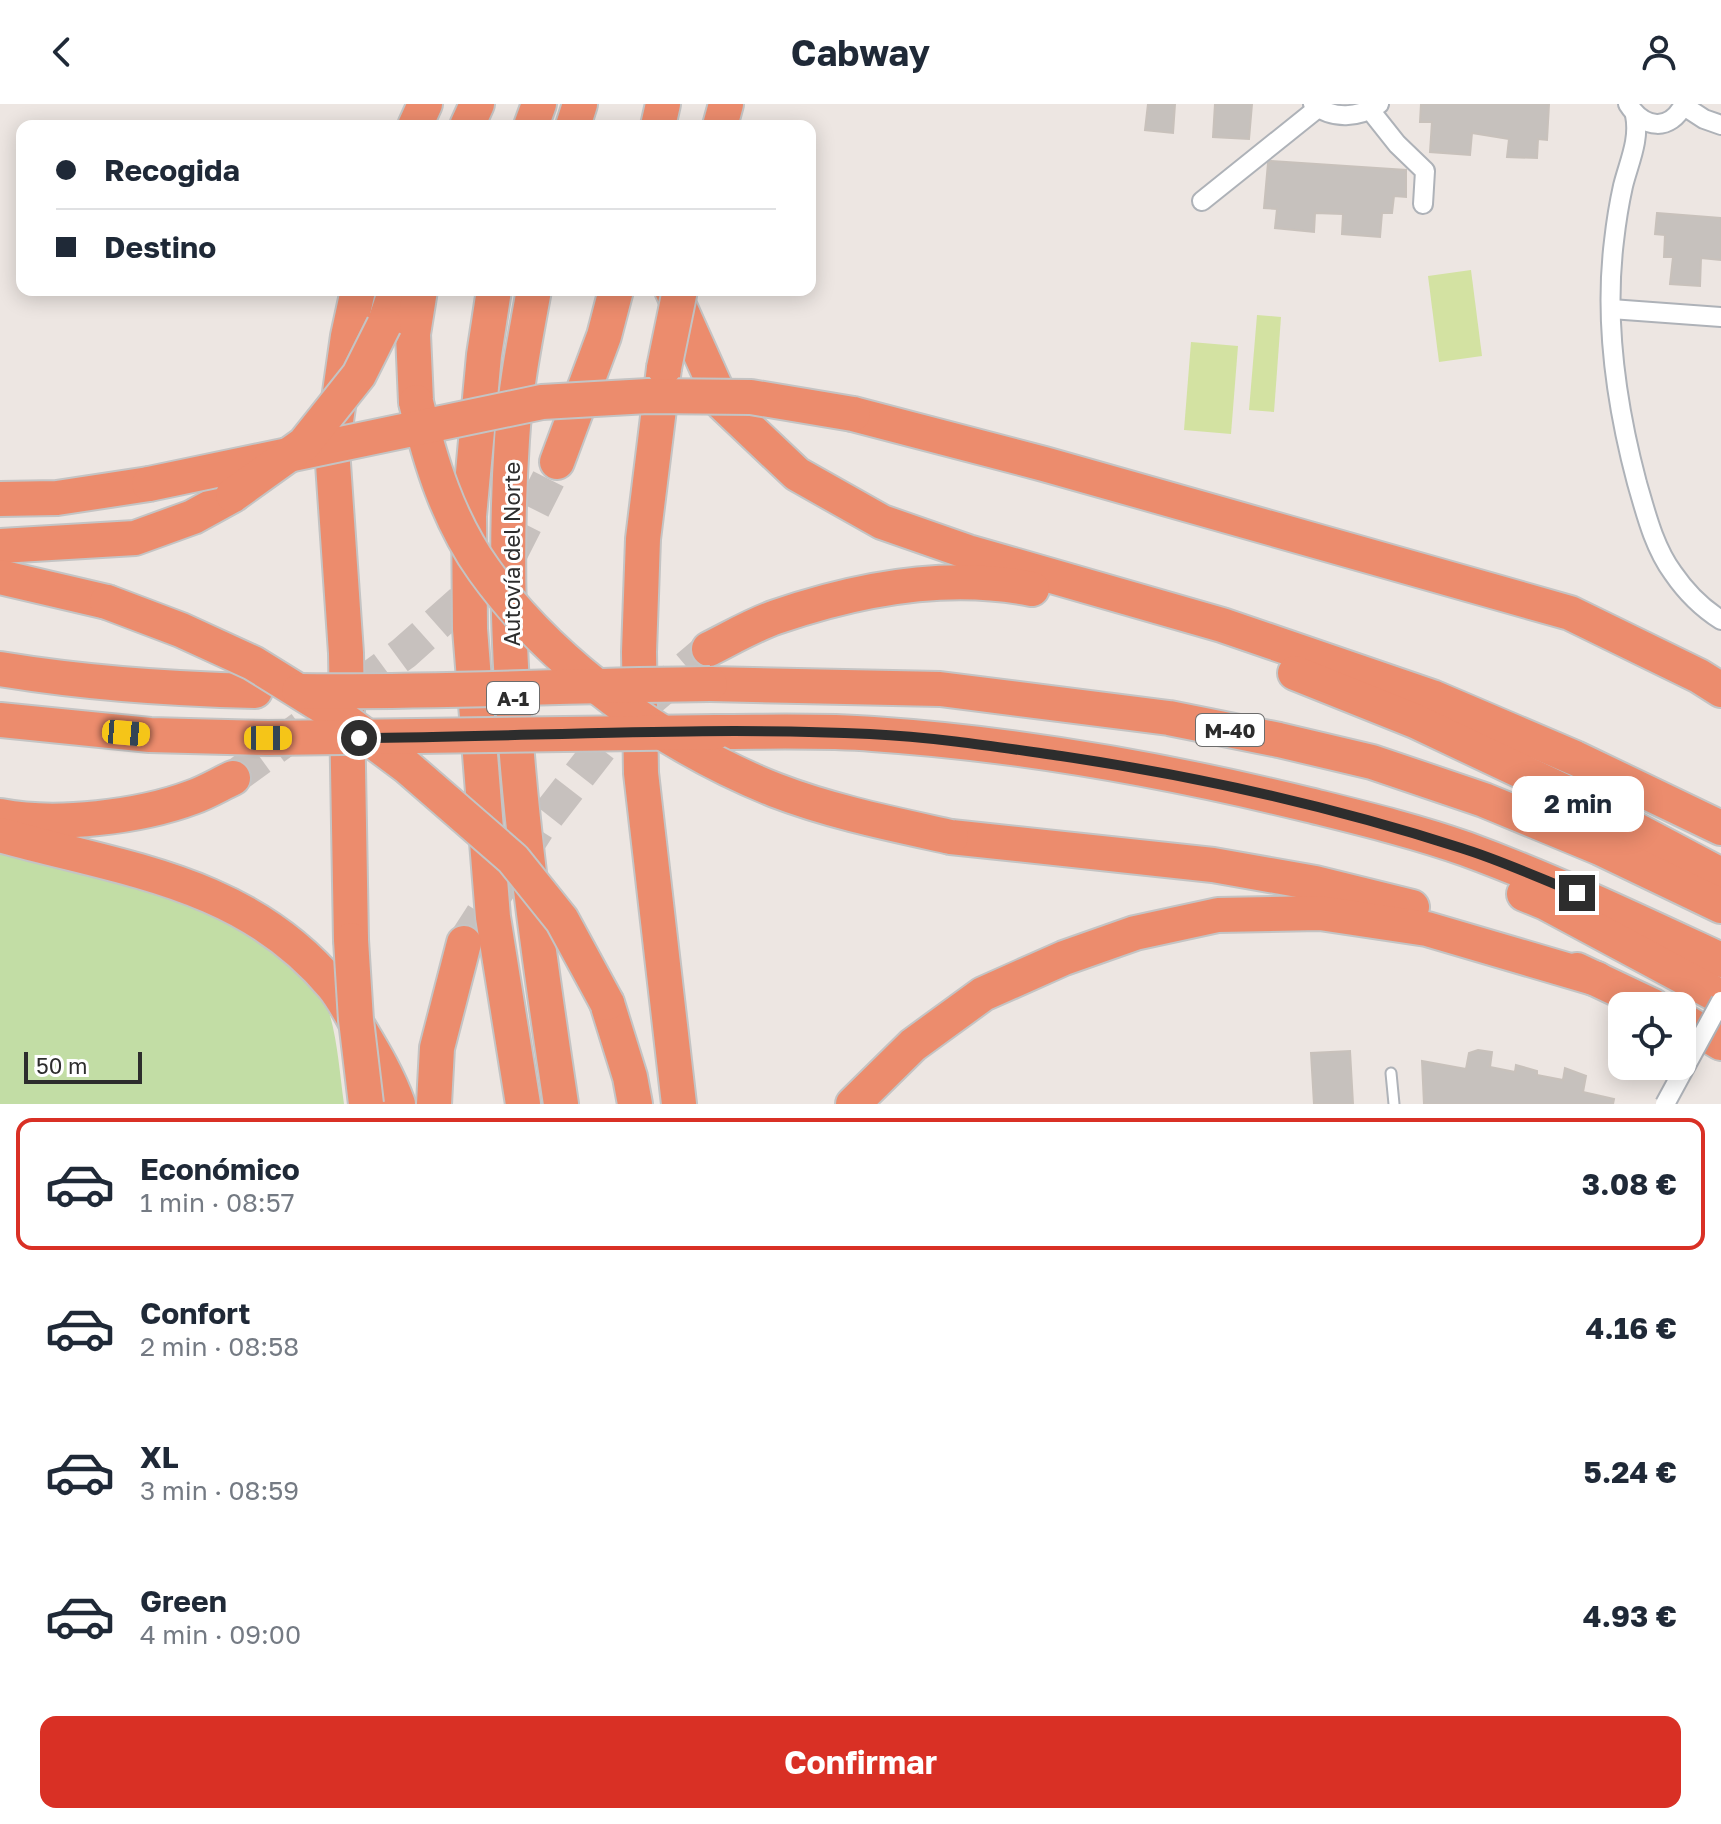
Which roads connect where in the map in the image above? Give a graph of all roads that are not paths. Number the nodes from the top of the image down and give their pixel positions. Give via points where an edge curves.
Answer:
1 (1684, 105) edge
2 (1315, 106) edge
3 (1374, 107) edge
4 (1632, 110) edge
5 (1654, 124) junction
6 (1721, 125) edge
7 (1635, 143) junction
8 (1202, 201) dead end
9 (1423, 204) dead end
10 (357, 296) edge
11 (394, 296) edge
12 (419, 296) edge
13 (493, 296) edge
14 (533, 296) edge
15 (614, 296) edge
16 (675, 296) edge
17 (679, 296) edge
18 (1611, 309) junction
19 (1721, 317) edge
20 (557, 462) tunnel mouth
21 (0, 499) edge
22 (0, 546) edge
23 (0, 577) edge
24 (1721, 620) edge
25 (709, 649) tunnel mouth
26 (0, 669) edge
27 (1721, 690) edge
28 (0, 720) edge
29 (233, 778) tunnel mouth
30 (1252, 791) junction
31 (0, 816) edge
32 (1721, 828) edge
33 (0, 835) edge
34 (1721, 875) edge
35 (1721, 906) edge
36 (464, 943) tunnel mouth
37 (1721, 960) edge
38 (1597, 979) junction
39 (1624, 992) edge
40 (1721, 999) edge
41 (1696, 1028) edge
42 (1721, 1043) edge
43 (1391, 1073) dead end
44 (366, 1104) edge
45 (398, 1104) edge
46 (434, 1104) edge
47 (523, 1104) edge
48 (561, 1104) edge
49 (635, 1104) edge
50 (679, 1104) edge
51 (853, 1104) edge
52 (1394, 1104) edge
53 (1665, 1104) edge

1 - 5 street via 1666,123
1 - 6 street
2 - 3 street via 1353,116
2 - 8 street
3 - 9 street via 1397,144 1425,171
4 - 5 street
4 - 7 street
5 - 7 street
7 - 18 street via 1614,240
10 - 44 highway, bridge via 332,449 346,653 351,940
11 - 22 highway, bridge via 359,375 304,444 233,495 193,517 135,538
12 - 38 highway, bridge via 413,334 416,402 430,463 483,569 568,662 625,708 702,754 775,789 856,816 951,837 1213,865 1415,908 1508,939
13 - 47 highway, Autovía del Norte / A-1 via 469,516 470,629 493,917
14 - 48 highway, Autovía del Norte / A-1 via 512,437 509,632 520,808
15 - 20 highway
16 - 32 highway via 723,404 797,474 882,522 1222,625 1432,697
17 - 50 highway, bridge via 664,368 643,539 639,652 641,773
18 - 19 street
18 - 24 street via 1618,397 1646,516 1672,572
21 - 27 highway, bridge via 57,498 149,484 542,402 751,397 853,414 1044,464 1570,613
23 - 49 highway, bridge via 107,602 253,663 406,766 513,859 562,920 607,1003
25 - 34 highway via 773,618 848,595 922,583 999,583 1094,602 1213,641 1415,721
26 - 35 highway, M-40, bridge via 159,689 378,692 710,684 940,689 1169,718 1372,762 1484,800
28 - 30 highway, bridge via 150,735 268,738 871,734 989,745
29 - 31 highway via 193,797 140,812 86,819
30 - 37 highway via 1464,849 1577,893
30 - 40 highway via 1276,809 1433,856 1546,903
33 - 45 highway via 168,879 222,899 284,938 334,987 388,1076
36 - 46 highway via 437,1048
38 - 39 highway
38 - 51 highway via 1427,929 1320,913 1218,915 1135,933 983,994 913,1045
40 - 53 street, bridge
41 - 42 highway
43 - 52 lane

